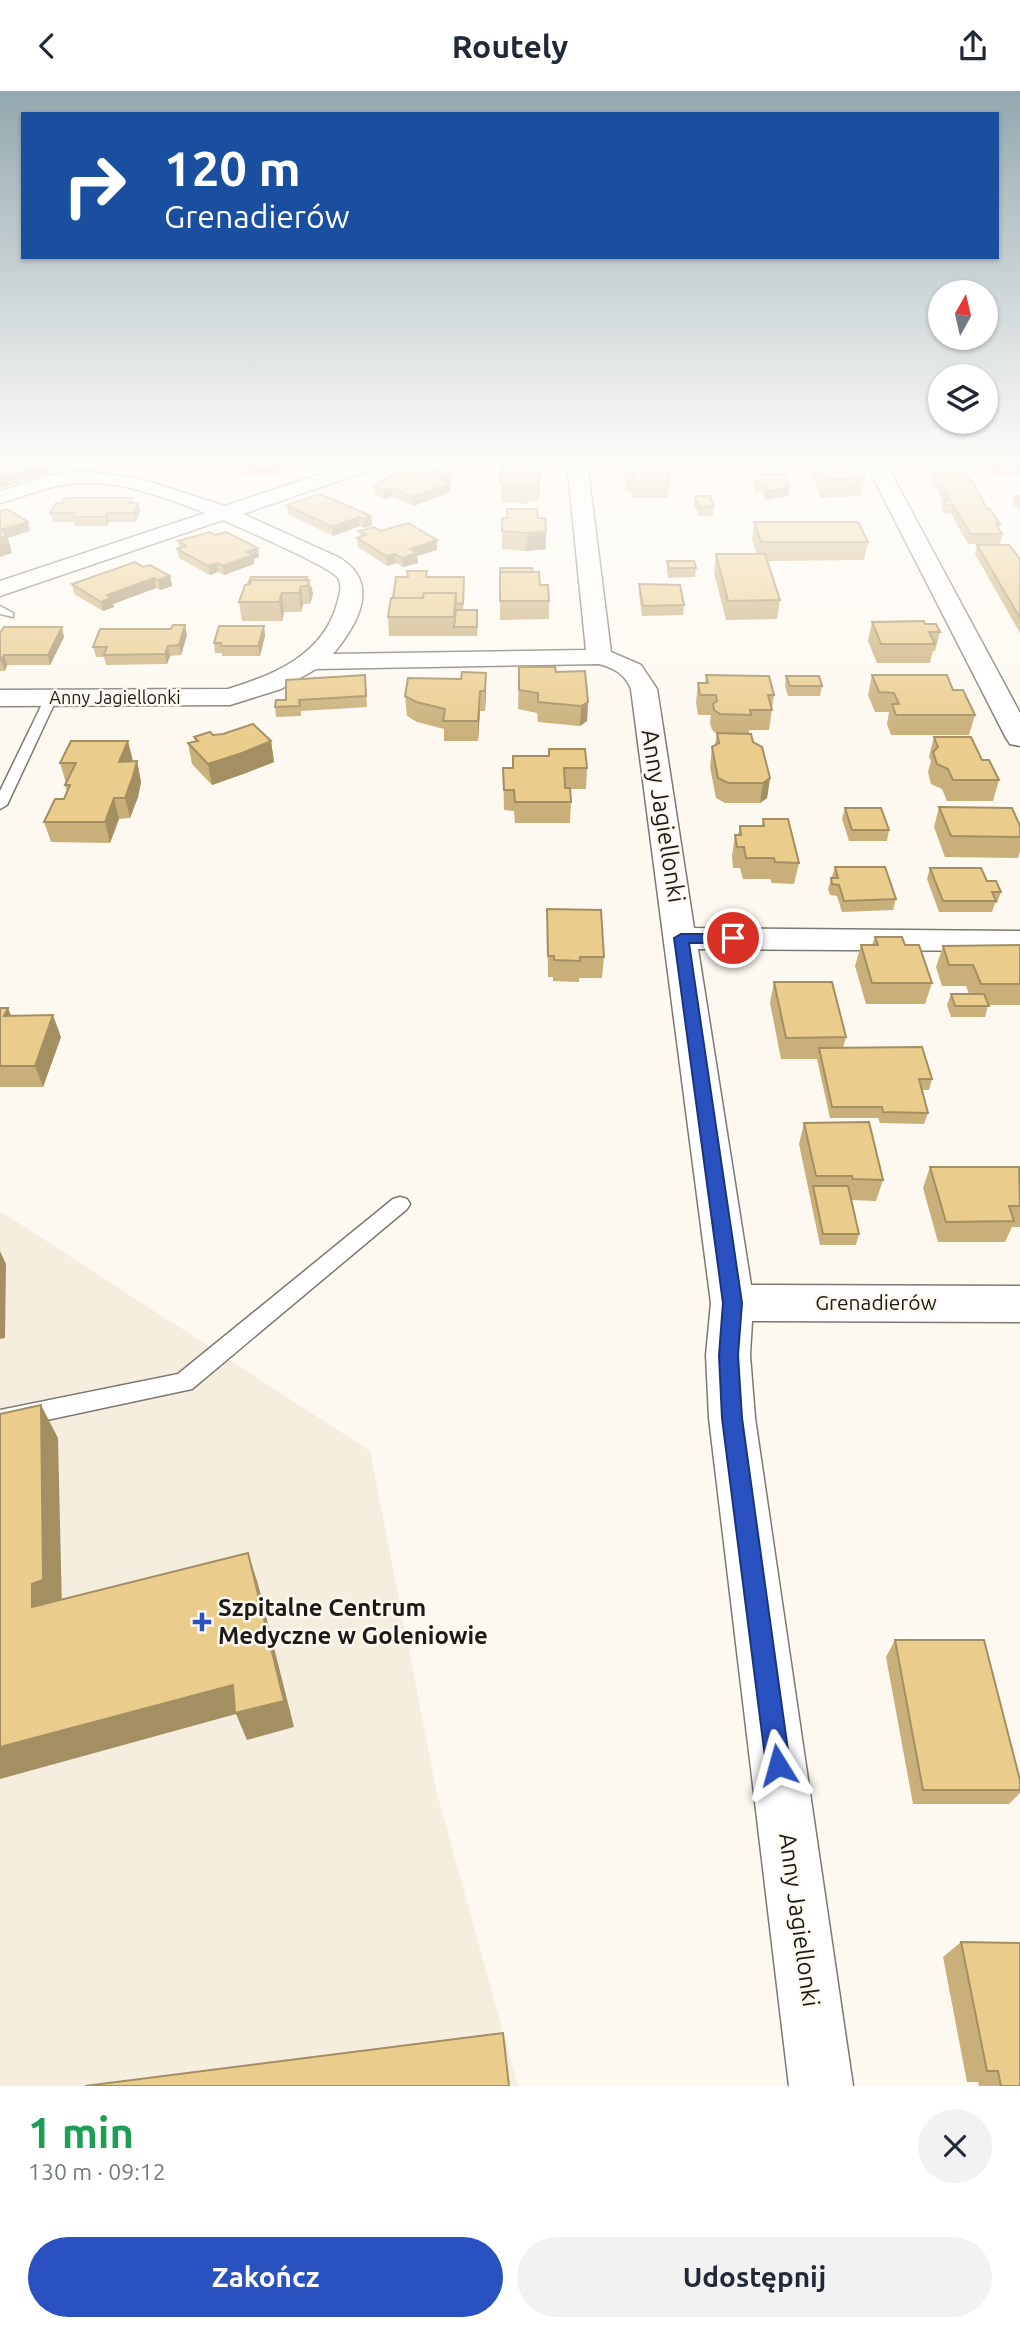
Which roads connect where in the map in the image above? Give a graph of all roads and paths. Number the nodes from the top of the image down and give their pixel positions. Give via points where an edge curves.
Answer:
1 (99, 555) edge
2 (313, 555) edge
3 (588, 555) edge
4 (924, 555) edge
5 (0, 589) edge
6 (599, 657) junction
7 (311, 662) junction
8 (0, 698) edge
9 (51, 698) junction
10 (1020, 739) edge
11 (0, 805) edge
12 (681, 938) junction
13 (1020, 941) edge
14 (400, 1204) dead end
15 (732, 1303) junction
16 (1020, 1304) edge
17 (0, 1420) edge
18 (821, 2086) edge

1 - 5 street
2 - 7 street via 351,579 352,587 341,627
3 - 6 street
4 - 10 street
6 - 7 street, Anny Jagiellonki
6 - 12 street, Anny Jagiellonki via 631,667 642,683
7 - 9 street, Anny Jagiellonki via 272,684 230,697
8 - 9 street, Anny Jagiellonki
9 - 11 lane
12 - 13 street
12 - 15 street, Anny Jagiellonki
14 - 17 lane via 184,1381
15 - 16 street, Grenadierów
15 - 18 street, Anny Jagiellonki via 728,1355 732,1418

